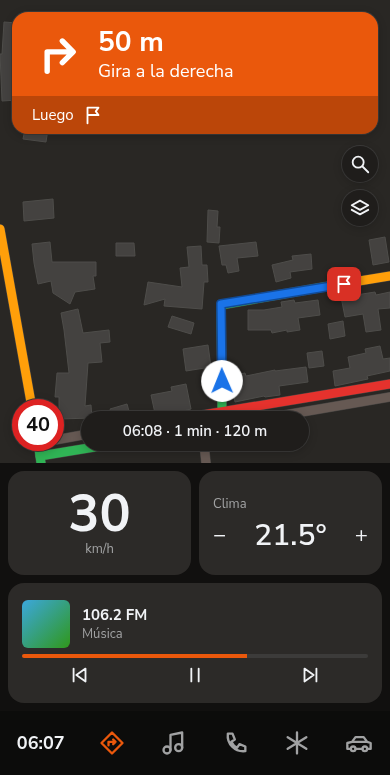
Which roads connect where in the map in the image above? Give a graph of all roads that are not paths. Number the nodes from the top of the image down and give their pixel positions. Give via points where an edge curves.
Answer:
1 (0, 229) edge
2 (390, 276) edge
3 (390, 384) edge
4 (390, 397) edge
5 (30, 399) edge
6 (222, 411) edge
7 (244, 411) edge
8 (307, 411) edge
9 (81, 435) edge
10 (64, 438) edge
11 (82, 451) edge
12 (205, 451) edge
13 (41, 460) edge
14 (206, 463) edge

1 - 5 main road
2 - 6 main road via 221,304
3 - 7 main road
4 - 8 street
9 - 10 street
11 - 13 main road
12 - 14 street

